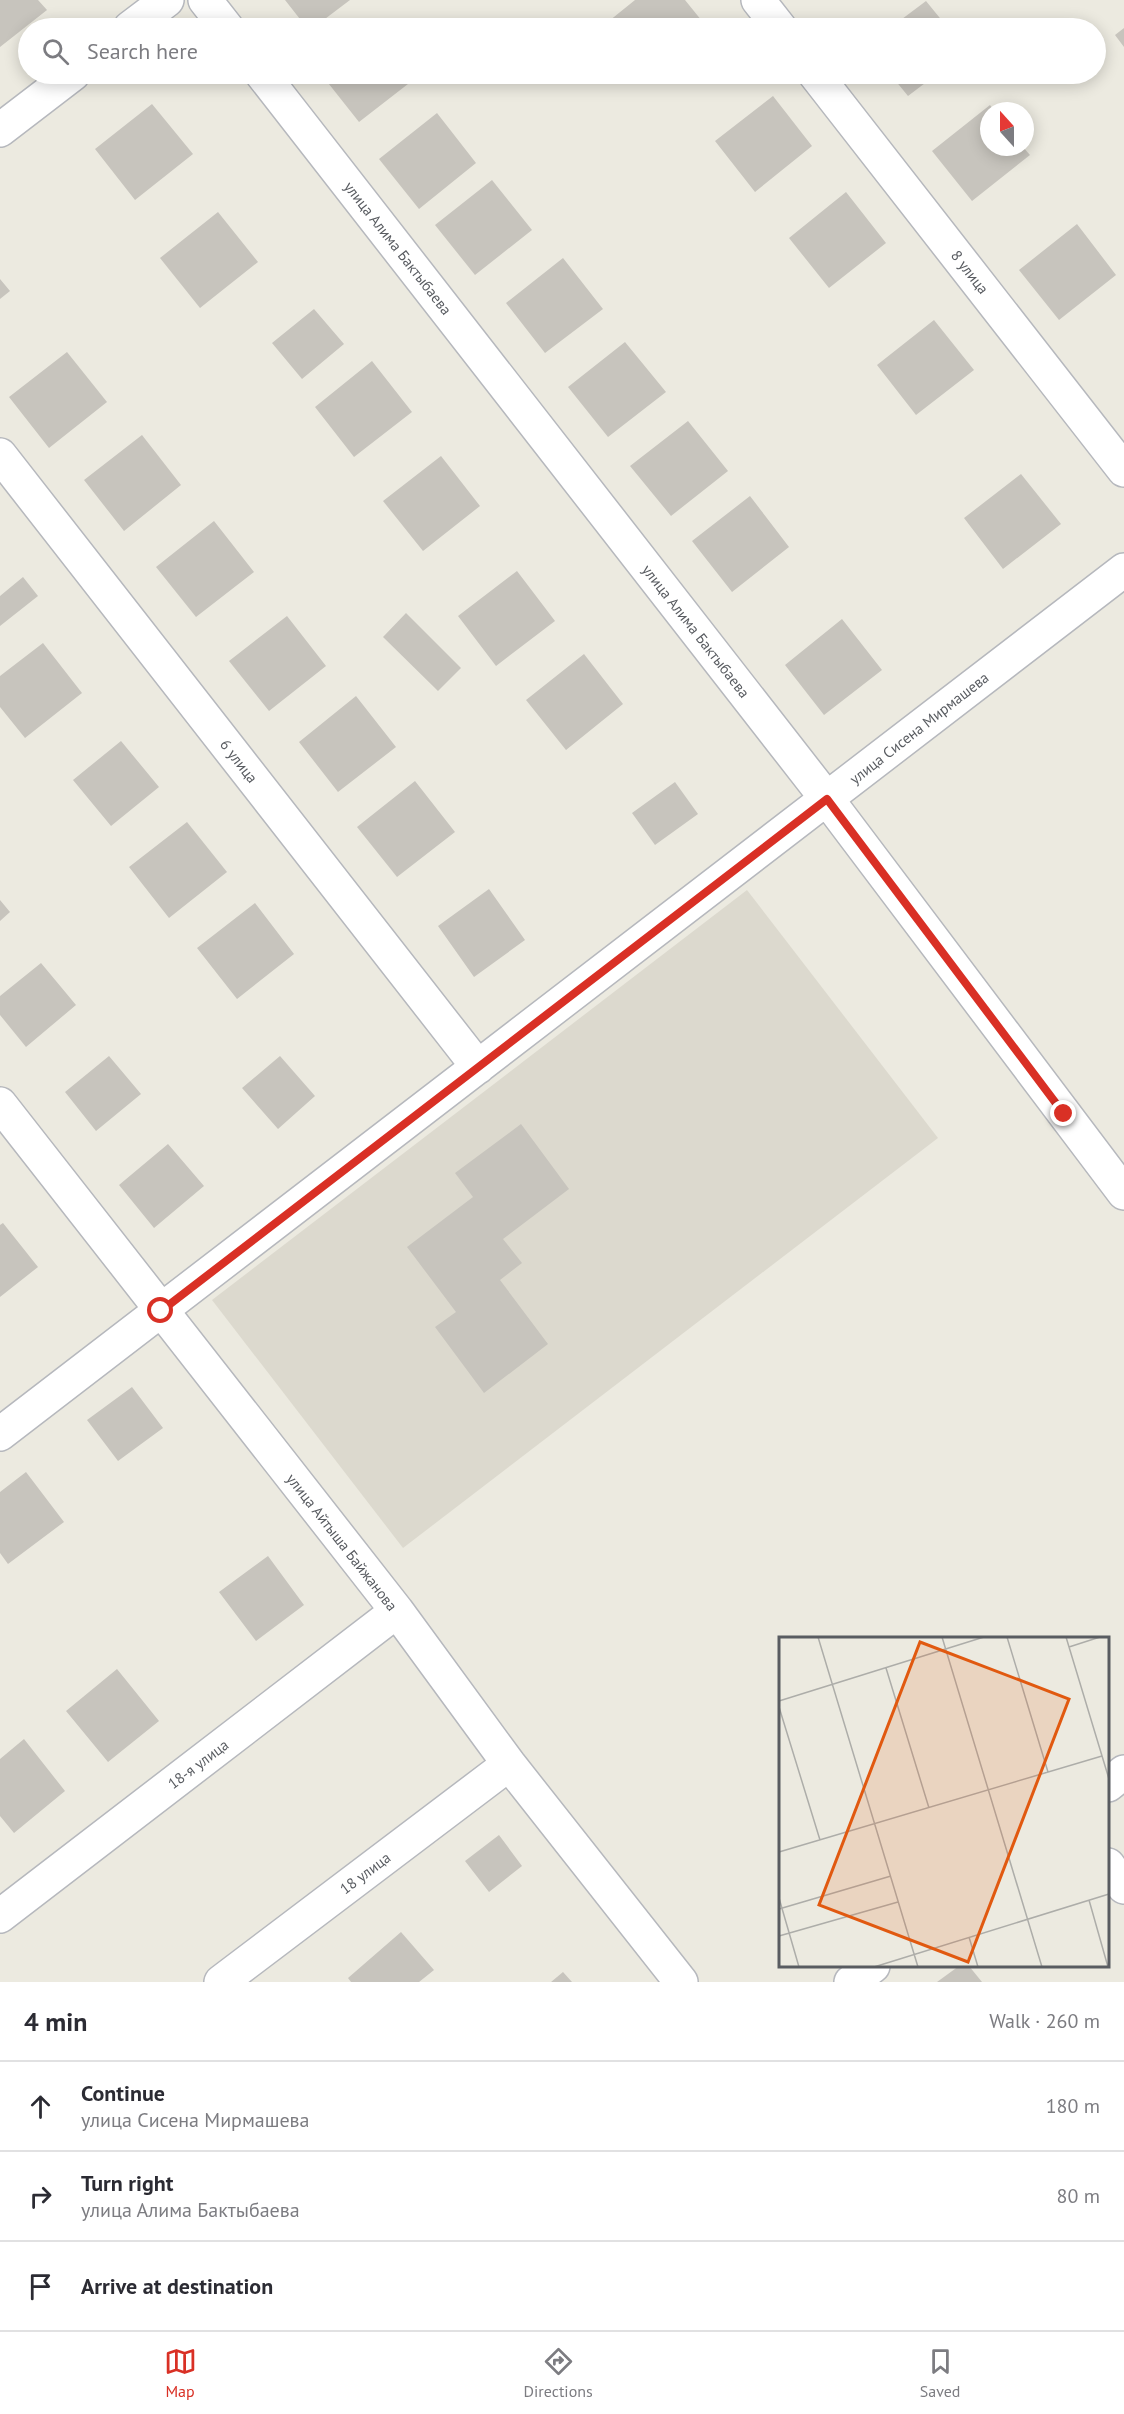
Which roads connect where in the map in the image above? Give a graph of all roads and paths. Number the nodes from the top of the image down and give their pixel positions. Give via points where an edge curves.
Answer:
1 (166, 0) edge
2 (205, 0) edge
3 (758, 0) edge
4 (143, 18) edge
5 (219, 18) edge
6 (772, 18) edge
7 (60, 84) edge
8 (270, 84) edge
9 (823, 84) edge
10 (0, 130) edge
11 (0, 455) edge
12 (1124, 470) edge
13 (1124, 570) edge
14 (827, 799) junction
15 (478, 1067) junction
16 (0, 1104) edge
17 (1124, 1193) edge
18 (161, 1311) junction
19 (0, 1434) edge
20 (397, 1611) junction
21 (509, 1764) junction
22 (1124, 1772) edge
23 (1109, 1783) edge
24 (1109, 1868) edge
25 (1124, 1887) edge
26 (0, 1916) edge
27 (870, 1967) edge
28 (221, 1982) edge
29 (681, 1982) edge
30 (851, 1982) edge

1 - 4 street
2 - 5 street
3 - 6 street
7 - 10 street
8 - 14 street, улица Алима Бактыбаева
9 - 12 street, 8 улица
11 - 15 street, 6 улица
13 - 14 street, улица Сисена Мирмашева
14 - 15 street, улица Сисена Мирмашева
14 - 17 street, улица Алима Бактыбаева
15 - 18 street, улица Сисена Мирмашева
16 - 18 street, улица Айтыша Байжанова
18 - 19 street, улица Сисена Мирмашева
18 - 20 street, улица Айтыша Байжанова
20 - 21 street, улица Айтыша Байжанова
20 - 26 street, 18-я улица
21 - 28 street, 18 улица
21 - 29 street, улица Айтыша Байжанова
22 - 23 street
24 - 25 street
27 - 30 street

